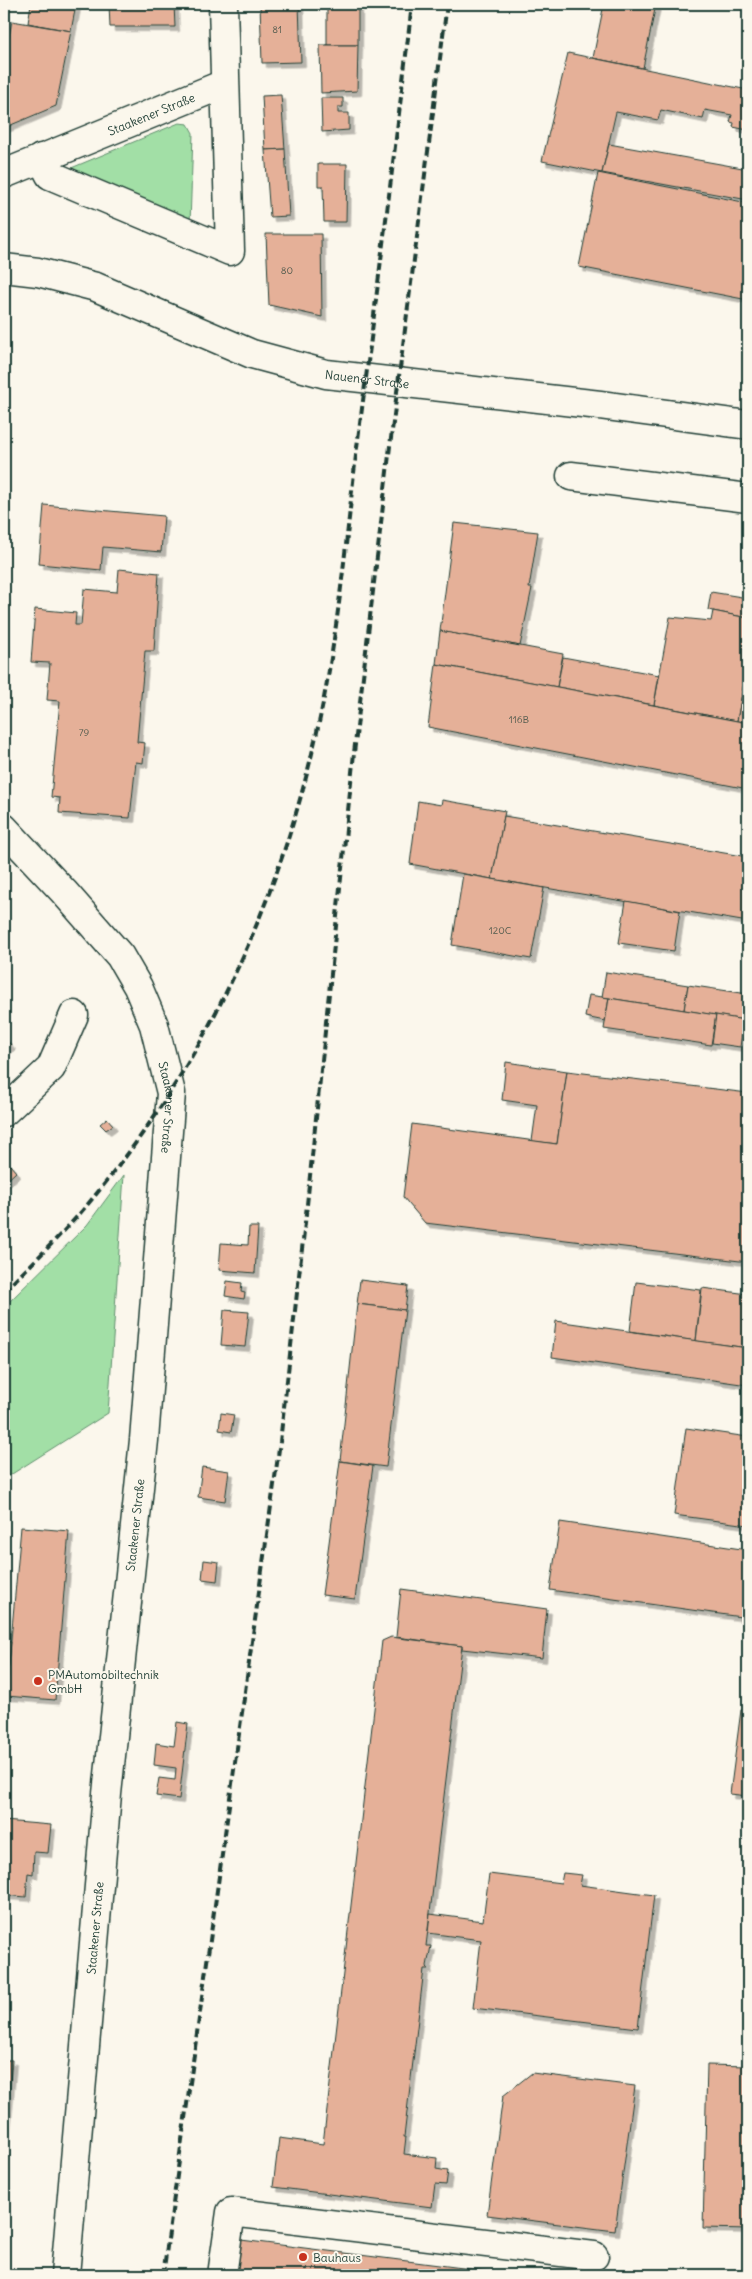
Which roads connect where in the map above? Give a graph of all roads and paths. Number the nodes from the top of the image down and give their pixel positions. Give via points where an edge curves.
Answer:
1 (223, 4) edge
2 (224, 84) junction
3 (42, 158) junction
4 (4, 174) edge
5 (4, 268) edge
6 (748, 425) edge
7 (571, 476) dead end
8 (748, 498) edge
9 (4, 828) edge
10 (74, 1015) dead end
11 (4, 1112) edge
12 (594, 2256) dead end
13 (65, 2275) edge
14 (222, 2275) edge

1 - 2 street
2 - 3 street, Staakener Straße
2 - 3 street via 230,251 50,175
3 - 4 street, Staakener Straße
5 - 6 street, Nauener Straße via 38,272 96,287 252,354 326,374
7 - 8 street
9 - 13 street, Staakener Straße via 120,956 154,1025 171,1093 144,1440 107,1794
10 - 11 street via 51,1068
12 - 14 street via 231,2212

